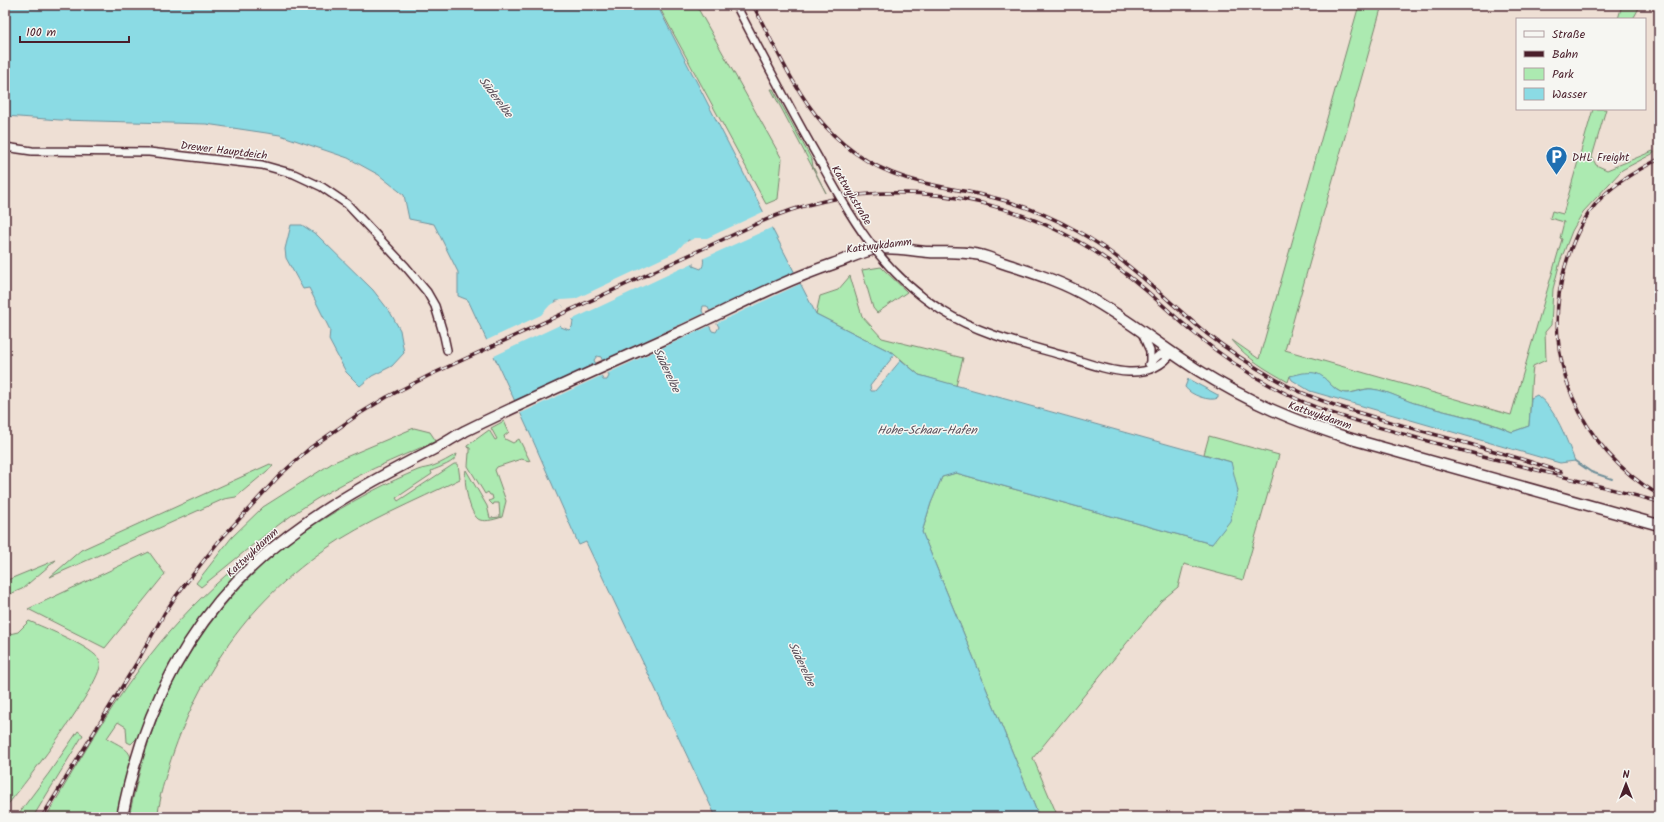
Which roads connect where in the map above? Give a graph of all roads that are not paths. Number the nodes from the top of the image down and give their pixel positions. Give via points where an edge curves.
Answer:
1 (736, 5) edge
2 (5, 147) edge
3 (1141, 331) junction
4 (447, 350) dead end
5 (1172, 353) junction
6 (1148, 366) junction
7 (1659, 525) edge
8 (122, 817) edge

1 - 6 street, Kattwykstraße, bridge via 845,207 868,242 894,272 931,303 989,333 1125,373 1138,372
2 - 4 street, Drewer Hauptdeich via 32,152 149,152 262,165 301,177 322,187 347,204 423,287 435,306
3 - 5 main road, Kattwykdamm
3 - 6 street via 1150,351
3 - 8 main road, Kattwykdamm via 1077,291 1039,274 1001,262 926,252 862,256 798,276 512,409 408,462 314,517 273,547 238,580 193,636 160,693 138,751
5 - 6 street, Kattwykstraße via 1154,369
5 - 7 main road, Kattwykdamm via 1256,404 1321,430

